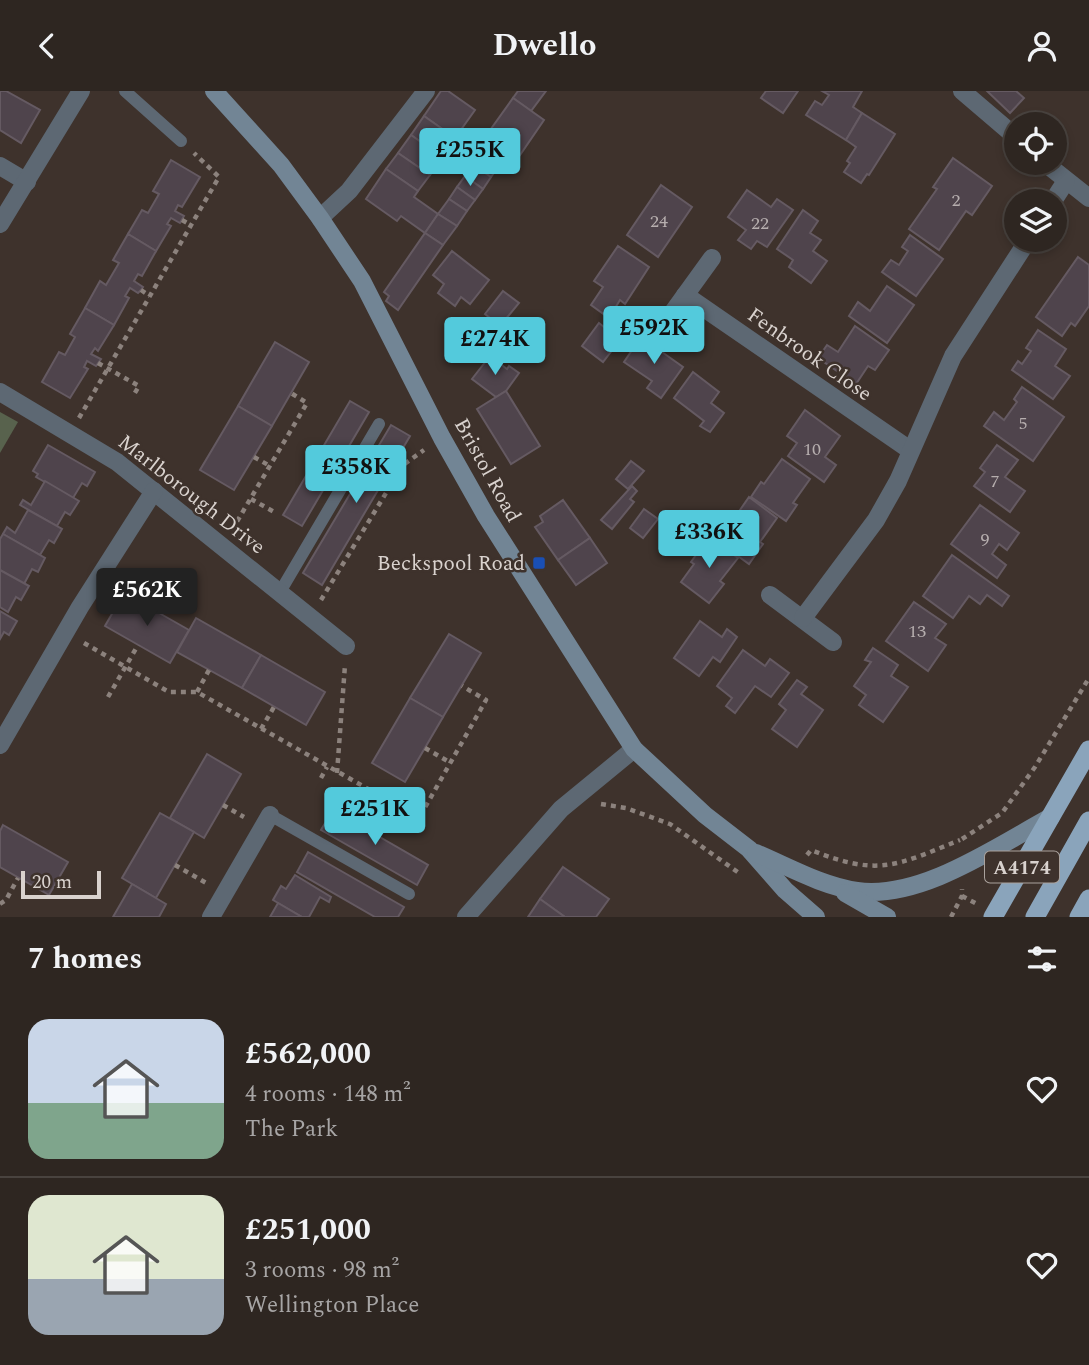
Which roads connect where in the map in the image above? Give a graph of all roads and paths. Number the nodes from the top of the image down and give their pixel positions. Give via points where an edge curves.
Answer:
1 (80, 91) edge
2 (125, 91) edge
3 (214, 91) edge
4 (426, 91) edge
5 (962, 91) edge
6 (1004, 127) edge
7 (181, 141) joint
8 (0, 166) edge
9 (1059, 175) edge
10 (1066, 181) junction
11 (27, 182) junction
12 (1060, 189) edge
13 (1089, 198) edge
14 (320, 218) junction
15 (182, 220) dead end
16 (0, 224) edge
17 (191, 225) junction
18 (1020, 252) edge
19 (712, 258) dead end
20 (141, 290) dead end
21 (685, 295) junction
22 (150, 296) junction
23 (665, 323) dead end
24 (98, 363) dead end
25 (108, 368) junction
26 (0, 392) edge
27 (291, 393) dead end
28 (134, 396) dead end
29 (379, 424) dead end
30 (70, 433) junction
31 (442, 438) junction
32 (910, 450) junction
33 (254, 457) dead end
34 (270, 466) junction
35 (154, 491) junction
36 (251, 499) junction
37 (276, 513) dead end
38 (223, 546) junction
39 (280, 592) junction
40 (770, 595) dead end
41 (311, 617) junction
42 (803, 618) junction
43 (65, 632) junction
44 (833, 642) dead end
45 (138, 645) dead end
46 (346, 646) joint
47 (125, 667) junction
48 (209, 670) dead end
49 (1089, 678) edge
50 (462, 686) dead end
51 (197, 692) junction
52 (108, 697) dead end
53 (274, 707) dead end
54 (261, 729) junction
55 (0, 745) edge
56 (425, 748) dead end
57 (634, 749) junction
58 (1089, 750) edge
59 (450, 763) junction
60 (327, 767) junction
61 (338, 773) junction
62 (321, 778) dead end
63 (561, 809) junction
64 (270, 815) joint
65 (1051, 817) junction
66 (1089, 821) edge
67 (961, 839) junction
68 (749, 849) junction
69 (811, 850) dead end
70 (963, 863) junction
71 (175, 865) dead end
72 (740, 874) dead end
73 (18, 878) dead end
74 (830, 884) junction
75 (225, 894) junction
76 (409, 894) dead end
77 (1089, 899) edge
78 (0, 904) edge
79 (211, 917) edge
80 (466, 917) edge
81 (816, 917) edge
82 (887, 917) edge
83 (951, 917) edge
84 (993, 917) edge
85 (1035, 917) edge
86 (1079, 917) edge

1 - 11 street
2 - 7 lane
3 - 14 main road, Bristol Road via 281,165
4 - 14 street via 349,191
5 - 6 street
7 - 17 path via 219,177
8 - 11 street
9 - 10 street
10 - 12 street
10 - 13 street
11 - 16 street
14 - 31 main road, Bristol Road via 362,281
15 - 17 path
17 - 22 path
18 - 32 street via 953,356
19 - 21 street
20 - 22 path
21 - 23 street
21 - 32 street, Fenbrook Close
22 - 25 path
24 - 25 path
25 - 28 path via 139,386
25 - 30 path
26 - 30 street, Marlborough Drive
27 - 34 path via 307,403
29 - 39 lane
30 - 35 street, Marlborough Drive via 117,461
31 - 41 path via 403,465
31 - 57 main road, Bristol Road via 486,516
32 - 42 street via 876,520
33 - 34 path
34 - 36 path
35 - 38 street, Marlborough Drive
35 - 43 street
36 - 37 path
36 - 38 path
38 - 39 street, Marlborough Drive
39 - 41 street, Marlborough Drive
40 - 42 street
41 - 46 street, Marlborough Drive
42 - 44 street
43 - 47 path
43 - 55 street
45 - 47 path
46 - 61 path
47 - 51 path via 169,692
47 - 52 path
48 - 51 path
49 - 67 path via 1002,813
50 - 59 path via 486,701
51 - 54 path
53 - 54 path
54 - 60 path
56 - 59 path
57 - 63 street
57 - 68 main road, Bristol Road
58 - 65 highway, A4174
59 - 61 path via 418,815
60 - 61 path
60 - 62 path
63 - 72 path via 593,803 626,808 670,824
63 - 80 street
64 - 75 street
64 - 76 lane
65 - 70 main road
65 - 84 highway, A4174
66 - 85 highway
67 - 69 path via 900,864 869,867
67 - 70 path
68 - 74 main road, Bristol Road
68 - 81 main road, Bristol Road
70 - 74 main road via 900,889 860,891
70 - 83 path via 962,896
71 - 75 path
73 - 78 path
74 - 82 main road
75 - 79 street
77 - 86 highway

